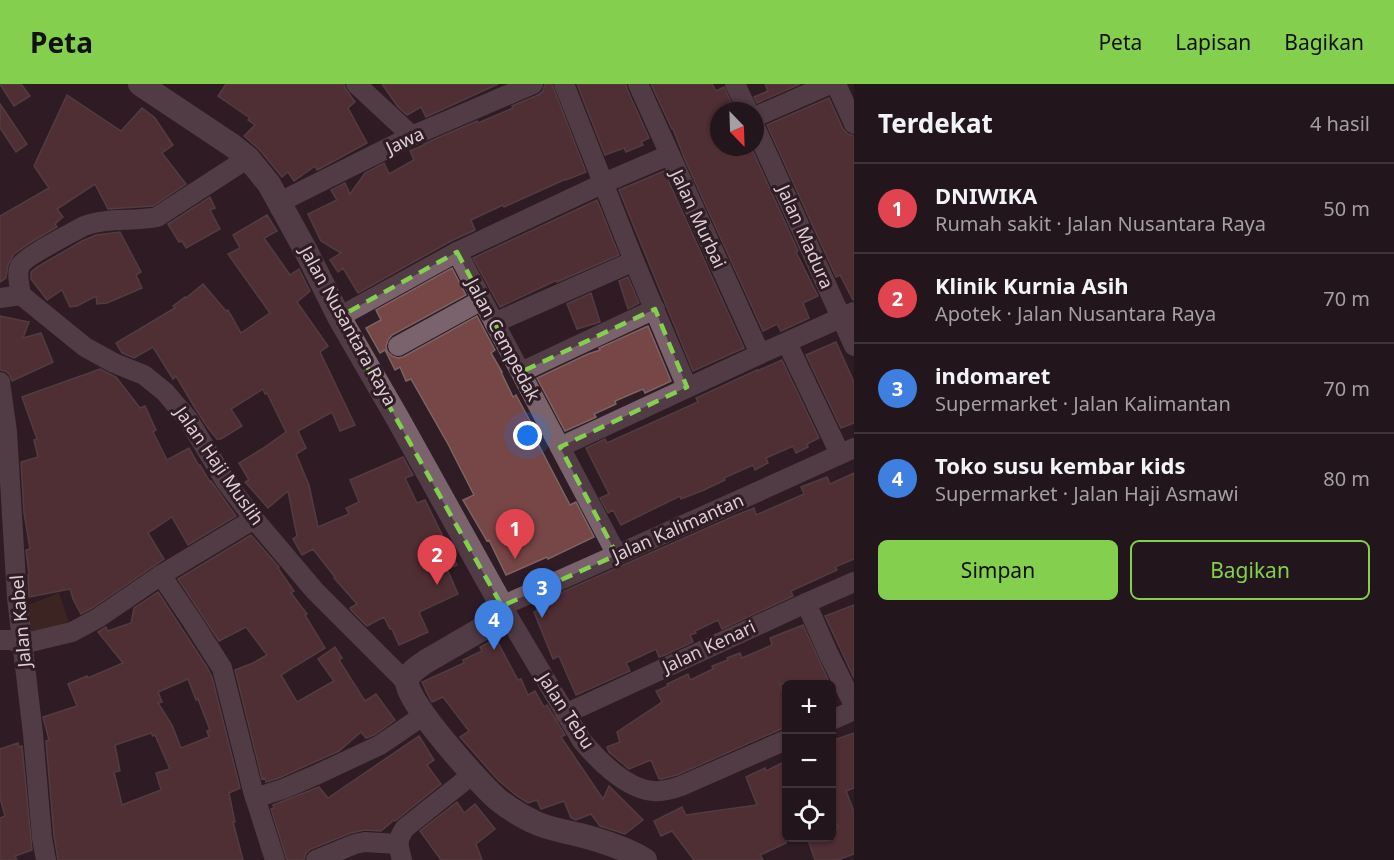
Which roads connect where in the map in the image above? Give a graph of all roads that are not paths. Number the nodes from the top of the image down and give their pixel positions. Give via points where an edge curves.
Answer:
1 (140, 84) edge
2 (356, 84) edge
3 (532, 84) edge
4 (564, 84) edge
5 (638, 84) edge
6 (735, 84) edge
7 (830, 84) edge
8 (836, 84) edge
9 (744, 102) edge
10 (764, 113) edge
11 (854, 124) edge
12 (412, 136) junction
13 (764, 145) edge
14 (669, 155) junction
15 (248, 158) junction
16 (604, 183) junction
17 (280, 202) junction
18 (457, 252) junction
19 (634, 261) junction
20 (21, 295) junction
21 (0, 298) edge
22 (482, 300) junction
23 (655, 309) junction
24 (848, 315) edge
25 (339, 317) junction
26 (494, 323) junction
27 (787, 343) junction
28 (398, 346) dead end
29 (854, 346) edge
30 (760, 354) junction
31 (521, 372) junction
32 (0, 384) edge
33 (687, 387) junction
34 (560, 447) junction
35 (847, 451) edge
36 (6, 515) edge
37 (254, 519) junction
38 (617, 555) junction
39 (161, 575) junction
40 (854, 582) edge
41 (806, 603) junction
42 (502, 609) junction
43 (0, 640) edge
44 (22, 644) junction
45 (407, 683) junction
46 (854, 705) edge
47 (854, 710) edge
48 (565, 714) junction
49 (424, 715) junction
50 (836, 718) edge
51 (782, 742) edge
52 (473, 774) junction
53 (255, 798) junction
54 (400, 852) edge
55 (40, 858) edge
56 (275, 860) edge
57 (316, 860) edge
58 (645, 860) edge

1 - 15 street, Jalan Nusantara Raya
2 - 12 street
3 - 12 street, Jawa
4 - 16 street
5 - 14 street, Jalan Murbai
6 - 9 street
7 - 10 street
8 - 11 street
12 - 17 street, Jawa
13 - 24 street, Jalan Madura
14 - 16 street
14 - 30 street, Jalan Murbai
15 - 17 street, Jalan Nusantara Raya
15 - 20 street via 157,217 92,222 28,258 20,266
16 - 18 street
16 - 19 street
17 - 25 street, Jalan Nusantara Raya
18 - 22 street, Jalan Cempedak
18 - 25 street
19 - 23 street
19 - 26 street
20 - 21 street
20 - 37 street, Jalan Haji Muslih via 86,347 144,375 165,392 188,419
22 - 26 street, Jalan Cempedak
22 - 28 street
23 - 31 street
23 - 33 street
24 - 27 street
24 - 29 street, Jalan Madura
25 - 42 street, Jalan Nusantara Raya
26 - 31 street, Jalan Cempedak
27 - 30 street
27 - 35 street
30 - 33 street
31 - 34 street, Jalan Cempedak
32 - 36 street, Jalan Kabel via 7,432
33 - 34 street
34 - 38 street, Jalan Cempedak
35 - 38 street, Jalan Kalimantan
36 - 44 street, Jalan Kabel
37 - 39 street
37 - 45 street, Jalan Haji Muslih via 315,591
38 - 42 street, Jalan Kalimantan
39 - 44 street via 72,632
39 - 53 street via 222,668
40 - 41 street, Jalan Kenari
41 - 46 street
41 - 48 street, Jalan Kenari
42 - 45 street via 499,619 416,669
42 - 48 street, Jalan Tebu
43 - 44 street
44 - 55 street, Jalan Kabel via 42,838
45 - 49 street
47 - 50 street
48 - 51 street, Jalan Tebu via 592,753 634,787 655,792 681,786
49 - 52 street
49 - 53 street via 380,745
52 - 54 street via 405,828 399,837
52 - 58 street via 509,808 542,827 619,847
53 - 56 street
54 - 57 street via 365,842

